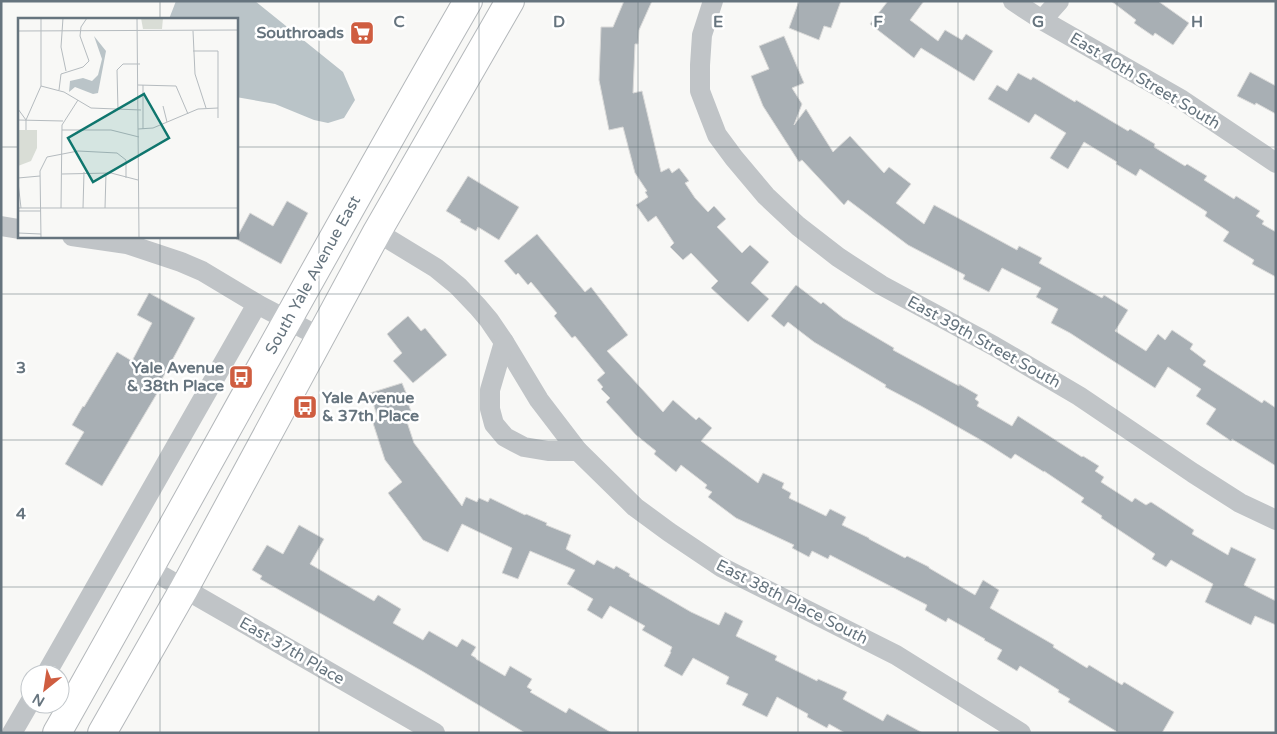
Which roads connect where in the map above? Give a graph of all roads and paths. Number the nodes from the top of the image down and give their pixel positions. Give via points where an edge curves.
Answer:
1 (468, 1) edge
2 (510, 1) edge
3 (713, 1) edge
4 (1013, 1) edge
5 (1059, 1) edge
6 (1042, 20) junction
7 (1276, 163) edge
8 (1, 226) edge
9 (18, 229) edge
10 (377, 232) junction
11 (86, 238) edge
12 (257, 304) junction
13 (288, 320) junction
14 (320, 337) junction
15 (504, 342) junction
16 (578, 451) junction
17 (1276, 520) edge
18 (150, 569) junction
19 (184, 589) junction
20 (52, 664) edge
21 (23, 714) edge
22 (433, 732) edge
23 (12, 733) edge
24 (57, 733) edge
25 (102, 733) edge
26 (1021, 733) edge

1 - 13 main road, South Yale Avenue East
2 - 10 main road
3 - 17 street, East 39th Street South via 702,35 700,91 717,135 766,196 798,226 881,285 1079,396 1240,503
4 - 6 street, East 40th Street South
5 - 6 street
6 - 7 street, East 40th Street South via 1182,100
8 - 9 street
10 - 14 main road
10 - 15 street, East 38th Place South via 436,268 458,286
11 - 12 street via 127,244 181,262
12 - 13 street
12 - 20 street
13 - 14 street
13 - 18 main road, South Yale Avenue East
14 - 19 main road
15 - 16 street, East 38th Place South via 539,400
15 - 16 street via 490,390 494,424 506,437 524,447
16 - 26 street, East 38th Place South via 635,507 721,567 896,655
18 - 19 street, East 37th Place
18 - 24 main road, South Yale Avenue East
19 - 22 street, East 37th Place
19 - 25 main road
21 - 23 street

